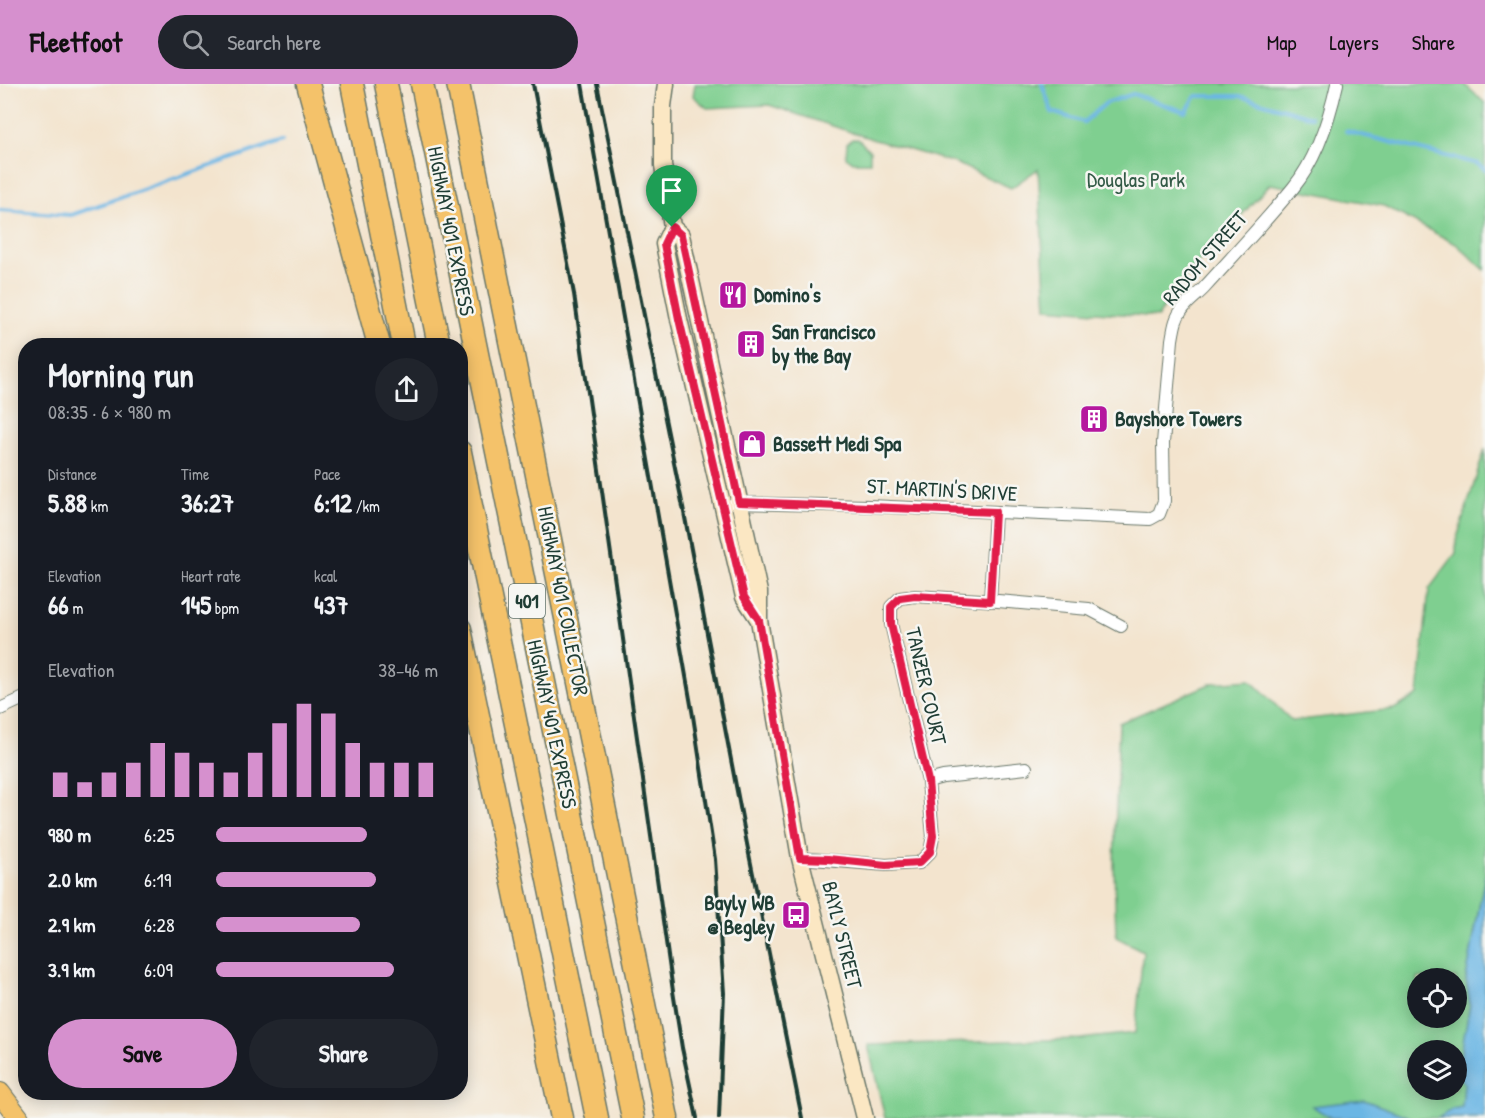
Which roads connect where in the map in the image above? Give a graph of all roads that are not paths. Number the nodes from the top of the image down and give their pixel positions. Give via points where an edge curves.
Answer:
1 (308, 84) edge
2 (352, 84) edge
3 (386, 84) edge
4 (422, 84) edge
5 (458, 84) edge
6 (666, 84) edge
7 (1337, 84) edge
8 (377, 338) edge
9 (403, 338) edge
10 (438, 338) edge
11 (468, 491) edge
12 (731, 503) junction
13 (995, 512) junction
14 (1159, 514) joint
15 (990, 601) junction
16 (1121, 626) dead end
17 (468, 667) edge
18 (18, 701) edge
19 (0, 709) edge
20 (1026, 768) dead end
21 (928, 781) junction
22 (800, 858) junction
23 (0, 1093) edge
24 (18, 1118) edge
25 (562, 1118) edge
26 (597, 1118) edge
27 (633, 1118) edge
28 (667, 1118) edge
29 (865, 1118) edge

1 - 8 highway
2 - 9 highway
3 - 10 highway, HIGHWAY 401 EXPRESS
4 - 27 highway, HIGHWAY 401 EXPRESS / 401
5 - 28 highway, HIGHWAY 401 COLLECTOR / 401
6 - 12 main road, BAYLY STREET via 663,165 672,227 681,235
7 - 14 street, RADOM STREET via 1321,140 1300,177 1181,311 1175,323 1163,443 1164,501
11 - 26 highway, HIGHWAY 401 EXPRESS / 401
12 - 13 street, ST. MARTIN'S DRIVE
12 - 22 main road, BAYLY STREET via 759,592 759,620
13 - 14 street, ST. MARTIN'S DRIVE via 1150,519
13 - 15 street
15 - 16 street, TANZER COURT via 1089,609
15 - 21 street, TANZER COURT via 915,596 900,598 891,607 891,624
17 - 25 highway
18 - 19 street
20 - 21 street
21 - 22 street, TANZER COURT via 933,836 930,852 919,863 886,865
22 - 29 main road, BAYLY STREET
23 - 24 main road

